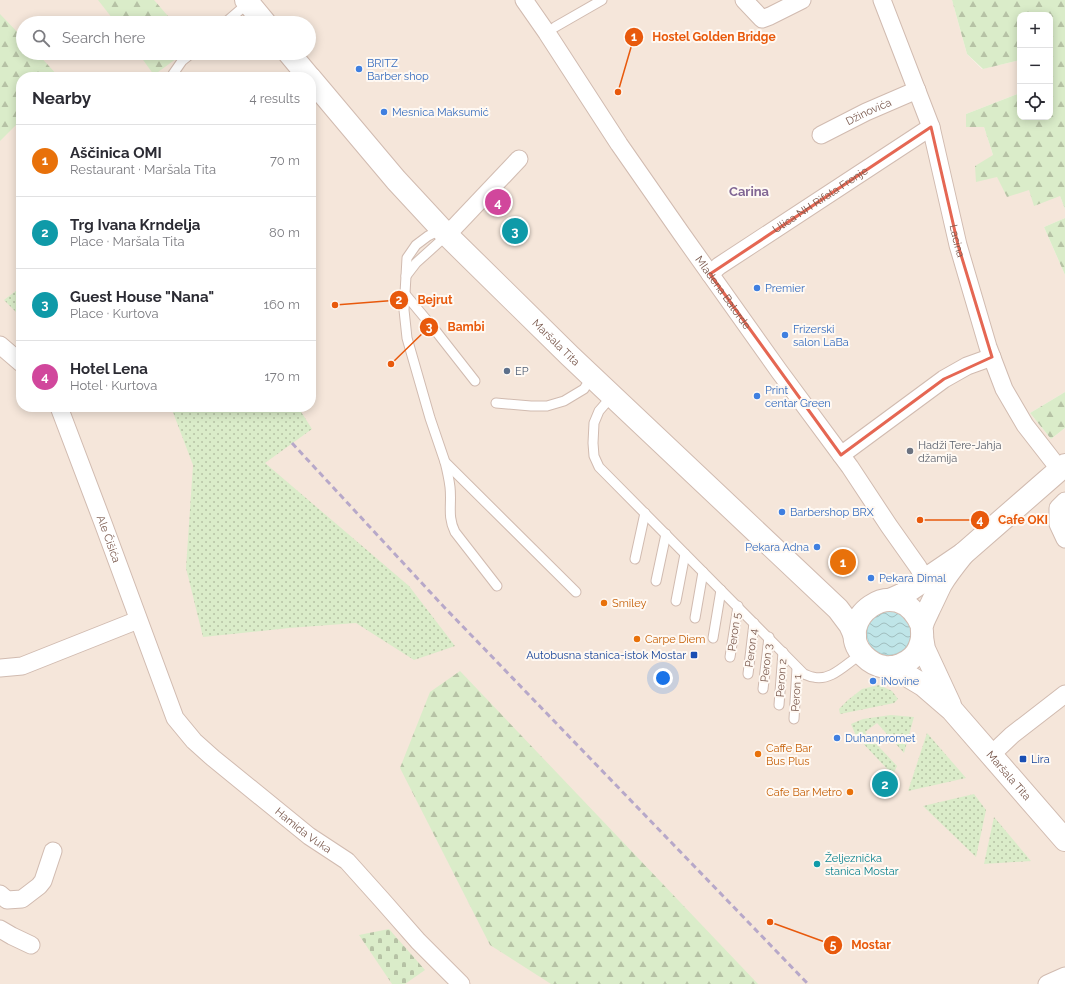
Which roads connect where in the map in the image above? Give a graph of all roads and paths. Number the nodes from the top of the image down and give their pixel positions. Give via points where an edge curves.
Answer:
1 (524, 0) edge
2 (602, 0) edge
3 (744, 0) edge
4 (802, 0) edge
5 (882, 0) edge
6 (247, 1) edge
7 (233, 16) edge
8 (259, 16) edge
9 (547, 33) junction
10 (183, 60) edge
11 (296, 60) edge
12 (174, 72) edge
13 (305, 72) edge
14 (316, 86) edge
15 (917, 90) junction
16 (931, 127) junction
17 (821, 136) dead end
18 (519, 159) dead end
19 (444, 232) junction
20 (710, 274) junction
21 (406, 276) junction
22 (405, 294) junction
23 (0, 345) edge
24 (992, 356) junction
25 (16, 359) edge
26 (592, 376) junction
27 (475, 381) dead end
28 (612, 396) junction
29 (496, 403) dead end
30 (60, 412) edge
31 (841, 455) junction
32 (445, 462) junction
33 (1062, 468) edge
34 (1065, 501) edge
35 (645, 513) junction
36 (666, 534) junction
37 (1065, 539) edge
38 (686, 554) junction
39 (963, 554) junction
40 (635, 559) dead end
41 (703, 572) junction
42 (656, 581) dead end
43 (920, 584) junction
44 (497, 586) dead end
45 (817, 589) junction
46 (722, 590) junction
47 (576, 592) dead end
48 (890, 600) junction
49 (676, 601) dead end
50 (738, 606) junction
51 (869, 607) junction
52 (695, 618) dead end
53 (138, 620) junction
54 (754, 623) junction
55 (922, 632) junction
56 (768, 637) junction
57 (713, 638) dead end
58 (859, 645) junction
59 (783, 652) junction
60 (730, 657) dead end
61 (893, 667) junction
62 (0, 668) edge
63 (797, 668) junction
64 (157, 671) joint
65 (748, 674) dead end
66 (763, 689) dead end
67 (1065, 694) edge
68 (779, 705) dead end
69 (952, 710) junction
70 (794, 719) dead end
71 (991, 755) junction
72 (1065, 840) edge
73 (53, 851) dead end
74 (0, 894) edge
75 (0, 929) edge
76 (31, 945) dead end
77 (1065, 976) edge
78 (461, 984) edge
79 (1047, 984) edge

1 - 9 street, Mladena Balorde
2 - 9 lane
3 - 4 street via 762,19
5 - 15 street, Lacina
6 - 7 lane
6 - 8 street
9 - 20 street, Mladena Balorde via 619,144
10 - 12 lane
11 - 13 street
14 - 19 street, Maršala Tita
15 - 16 street, Lacina
15 - 17 street, Džinovića via 866,112
16 - 20 street, Ulica NH Rifata Frenje
16 - 24 street, Lacina via 958,245
18 - 19 street
19 - 21 lane
19 - 21 lane via 428,236 416,245 407,258
19 - 26 street, Maršala Tita
20 - 31 street, Mladena Balorde
21 - 22 lane
22 - 27 lane
22 - 32 lane via 407,338
23 - 25 street
24 - 31 street via 944,379
24 - 33 street, Lacina via 1004,389 1026,425
26 - 28 street, Maršala Tita
26 - 29 lane via 584,389 564,401 547,406
28 - 35 lane via 594,423 594,456 599,467
28 - 45 street, Maršala Tita
30 - 53 street, Ale Čišića
31 - 43 street, Mladena Balorde via 918,566 922,574
32 - 44 lane via 450,488 451,524
32 - 47 lane
33 - 39 street
34 - 37 street via 1058,508 1058,524
35 - 36 lane
35 - 40 lane
36 - 38 lane
36 - 42 lane
38 - 41 lane
38 - 49 lane
39 - 43 street
39 - 55 street via 941,584
41 - 46 lane
41 - 52 lane
43 - 48 street
45 - 51 street, Maršala Tita via 845,602
45 - 58 street, Maršala Tita via 838,609 850,625
46 - 50 lane
46 - 57 lane
48 - 51 street
48 - 55 street via 901,602 910,608 917,616
50 - 54 lane
50 - 60 lane, Peron 5
51 - 58 street via 856,624
53 - 62 street via 22,666
53 - 64 street, Ale Čišića
54 - 56 lane
54 - 65 lane, Peron 4
55 - 61 street via 919,648 913,657 904,664
55 - 69 street, Maršala Tita via 924,649
56 - 59 lane
56 - 66 lane, Peron 3
58 - 61 street via 868,660 876,665
58 - 63 lane via 835,672 827,677 814,678
59 - 63 lane
59 - 68 lane, Peron 2
61 - 69 street, Maršala Tita via 923,685
63 - 70 lane, Peron 1
64 - 78 street, Hamida Vuka via 175,718 194,741 309,836 347,861 418,942
67 - 71 street
69 - 71 street, Maršala Tita
71 - 72 street, Maršala Tita
73 - 74 street via 39,886 22,899 7,900
75 - 76 street
77 - 79 street

